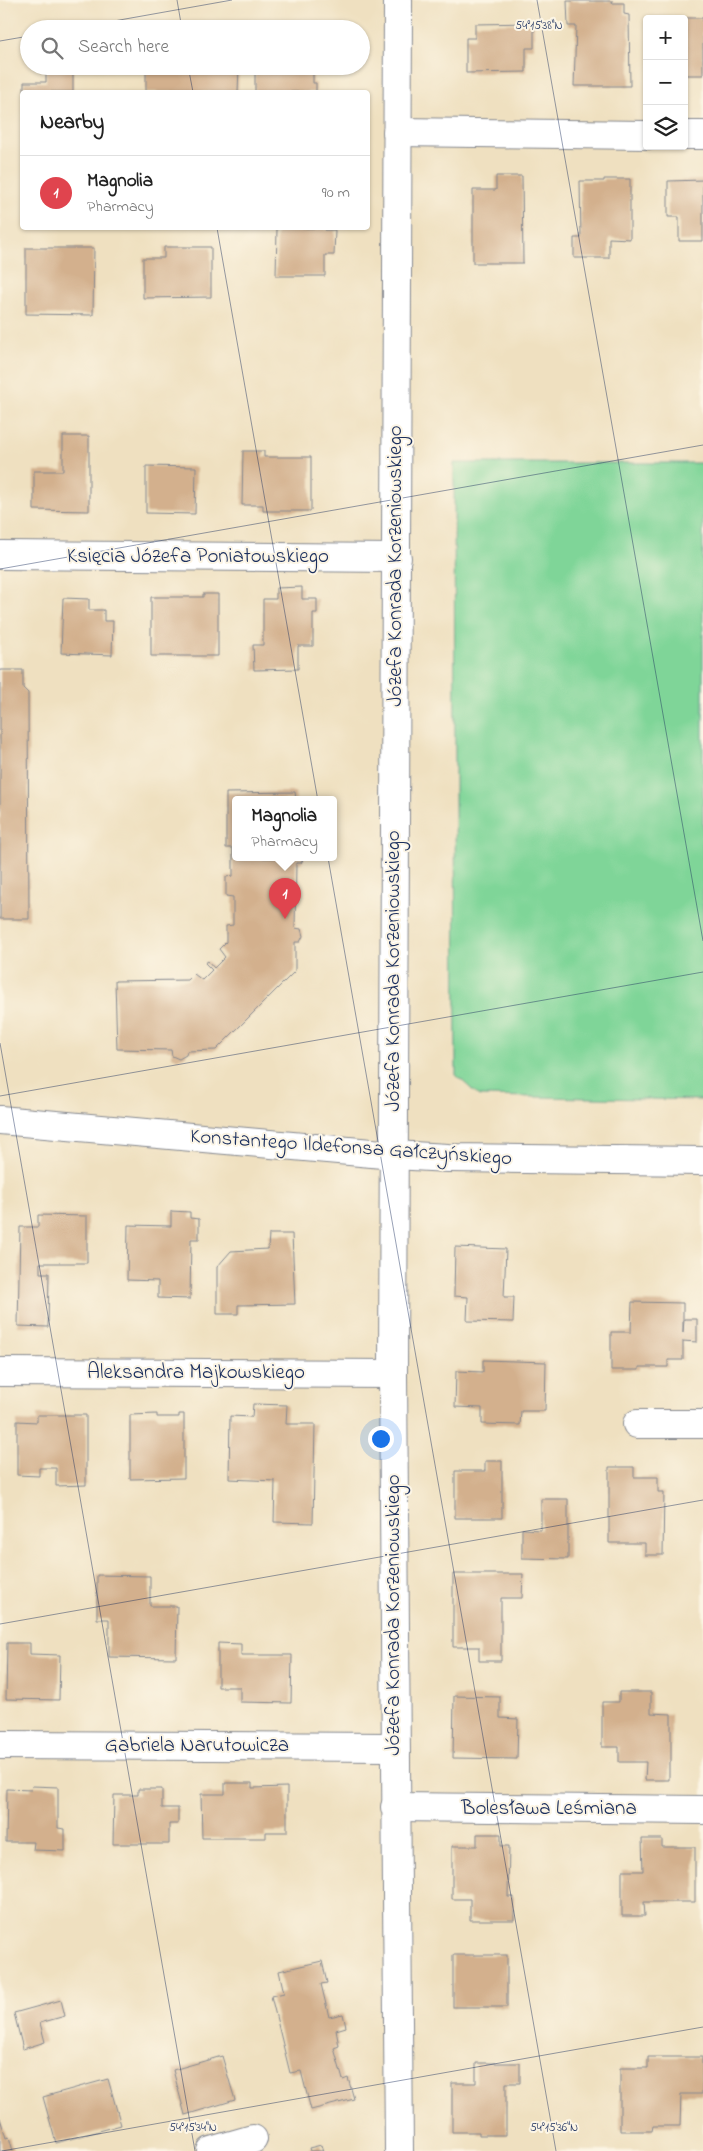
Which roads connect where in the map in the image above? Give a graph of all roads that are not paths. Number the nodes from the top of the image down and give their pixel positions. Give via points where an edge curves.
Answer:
1 (398, 0) edge
2 (397, 132) junction
3 (643, 135) edge
4 (688, 135) edge
5 (703, 135) edge
6 (0, 556) edge
7 (397, 558) junction
8 (0, 1120) edge
9 (394, 1155) junction
10 (703, 1161) edge
11 (0, 1372) edge
12 (393, 1374) junction
13 (637, 1424) dead end
14 (703, 1424) edge
15 (0, 1745) edge
16 (394, 1747) junction
17 (395, 1807) junction
18 (703, 1810) edge
19 (253, 2139) dead end
20 (211, 2151) edge
21 (399, 2151) edge

1 - 2 street, Józefa Konrada Korzeniowskiego
2 - 3 street
2 - 7 street, Józefa Konrada Korzeniowskiego
4 - 5 street
6 - 7 street, Księcia Józefa Poniatowskiego
7 - 9 street, Józefa Konrada Korzeniowskiego
8 - 9 street, Konstantego Ildefonsa Gałczyńskiego
9 - 10 street, Konstantego Ildefonsa Gałczyńskiego
9 - 12 street, Józefa Konrada Korzeniowskiego
11 - 12 street, Aleksandra Majkowskiego
12 - 16 street, Józefa Konrada Korzeniowskiego
13 - 14 street
15 - 16 street, Gabriela Narutowicza
16 - 17 street, Józefa Konrada Korzeniowskiego
17 - 18 street, Bolesława Leśmiana
17 - 21 street, Józefa Konrada Korzeniowskiego
19 - 20 street

